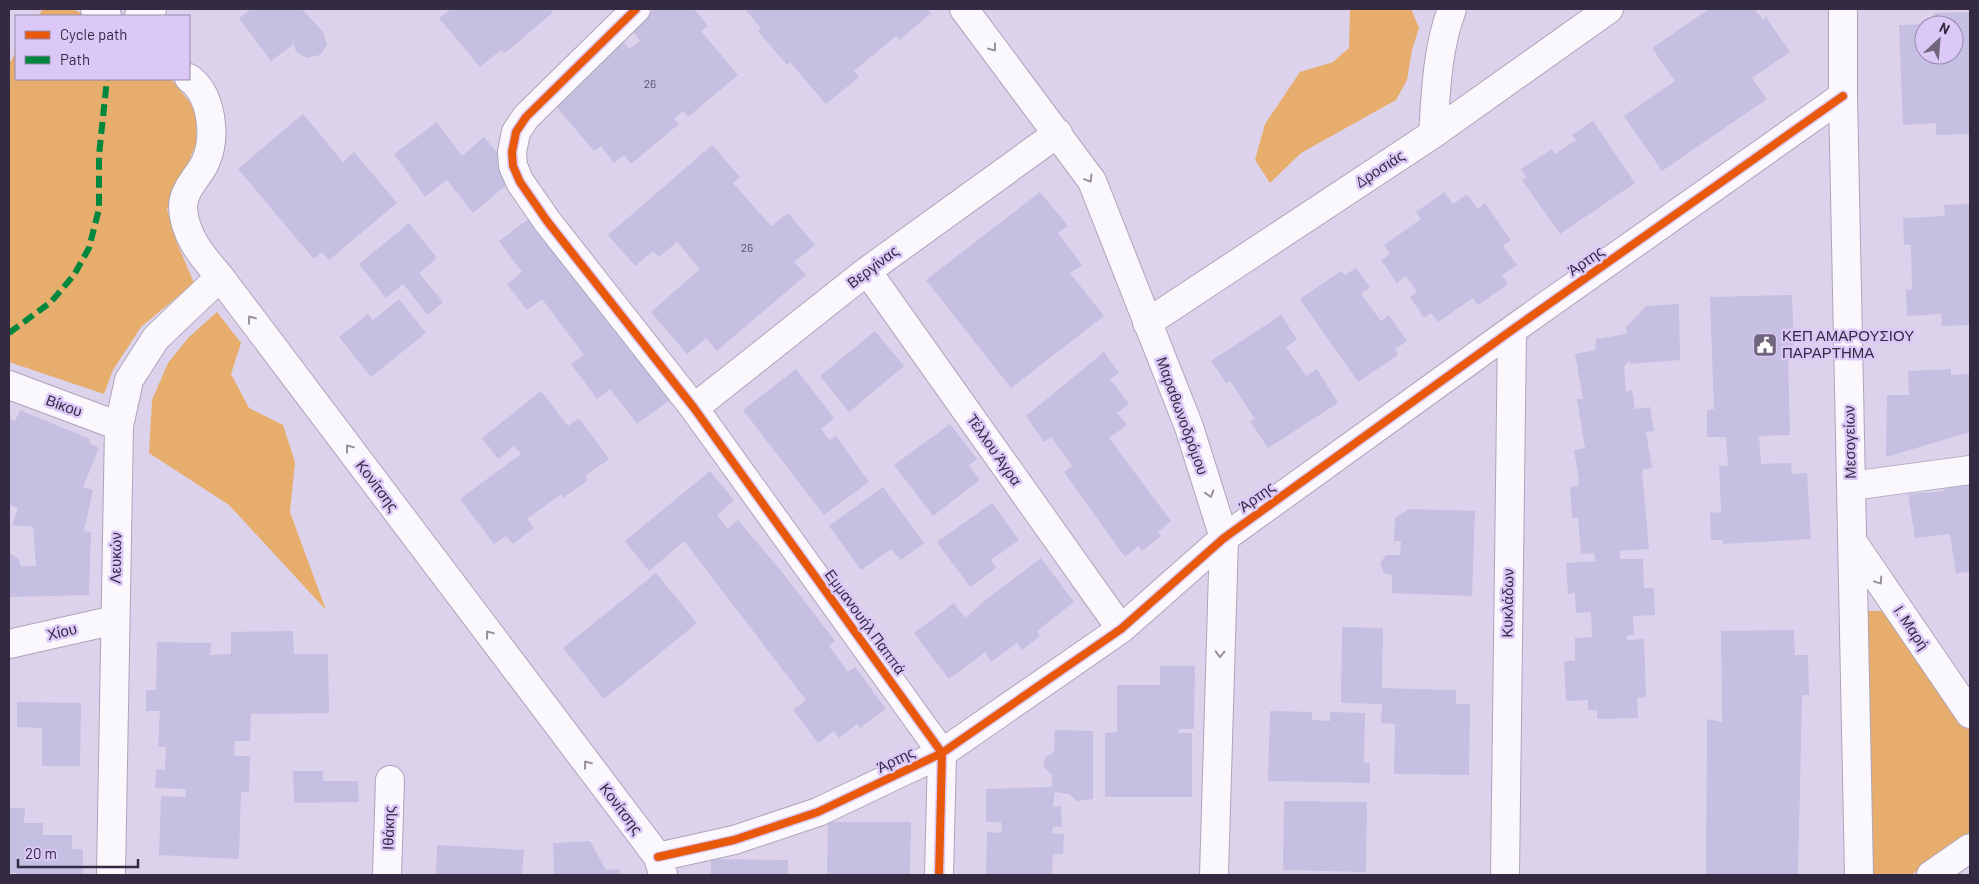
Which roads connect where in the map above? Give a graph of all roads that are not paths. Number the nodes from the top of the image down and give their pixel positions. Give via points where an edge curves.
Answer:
1 (152, 9) edge
2 (636, 9) edge
3 (964, 9) edge
4 (1452, 9) edge
5 (1609, 9) edge
6 (1844, 9) edge
7 (141, 15) edge
8 (190, 79) edge
9 (1843, 96) junction
10 (1058, 133) junction
11 (1433, 134) junction
12 (868, 270) junction
13 (220, 277) junction
14 (1147, 323) junction
15 (1512, 330) junction
16 (9, 385) edge
17 (694, 408) junction
18 (119, 426) junction
19 (1970, 470) edge
20 (1850, 486) junction
21 (1224, 538) junction
22 (1852, 541) junction
23 (115, 620) junction
24 (1121, 629) junction
25 (9, 644) edge
26 (1970, 714) edge
27 (942, 753) junction
28 (390, 780) dead end
29 (1970, 848) edge
30 (661, 866) edge
31 (111, 875) edge
32 (387, 875) edge
33 (939, 875) edge
34 (1214, 875) edge
35 (1505, 875) edge
36 (1859, 875) edge
37 (1931, 875) edge

1 - 7 street
2 - 17 street, Εμμανουήλ Παππά via 526,117 516,132 513,166 547,221
3 -> 10 street, Μαραθωνοδρόμου
4 - 11 street via 1437,69
5 - 11 street, Δροσιάς
6 - 9 street, Μεσογείων
8 - 13 street, Κονίτσης via 196,83 209,111 211,138 205,162 188,190 183,207 197,251
9 - 15 street, Άρτης
9 - 20 street, Μεσογείων
10 - 12 street, Βεργίνας
10 -> 14 street, Μαραθωνοδρόμου via 1092,181
11 - 14 street, Δροσιάς
12 - 17 street, Βεργίνας
12 - 24 street, Τέλλου Άγρα
13 - 18 street, Λευκών via 156,338 129,380
30 -> 13 street, Κονίτσης
14 -> 21 street, Μαραθωνοδρόμου via 1189,427
15 - 21 street, Άρτης
15 - 35 street, Κυκλάδων
16 - 18 street, Βίκου
17 - 27 street, Εμμανουήλ Παππά
18 - 23 street, Λευκών
19 - 20 street
20 - 22 street, Μεσογείων
21 - 24 street, Άρτης
21 -> 34 street, Μαραθωνοδρόμου
22 -> 26 street, Ι. Μαρή
22 - 36 street, Μεσογείων
23 - 25 street, Χίου
23 - 31 street, Λευκών
24 - 27 street, Άρτης
27 - 30 street, Άρτης via 818,812
27 - 33 street
28 - 32 street, Ιθάκης
29 - 37 street

